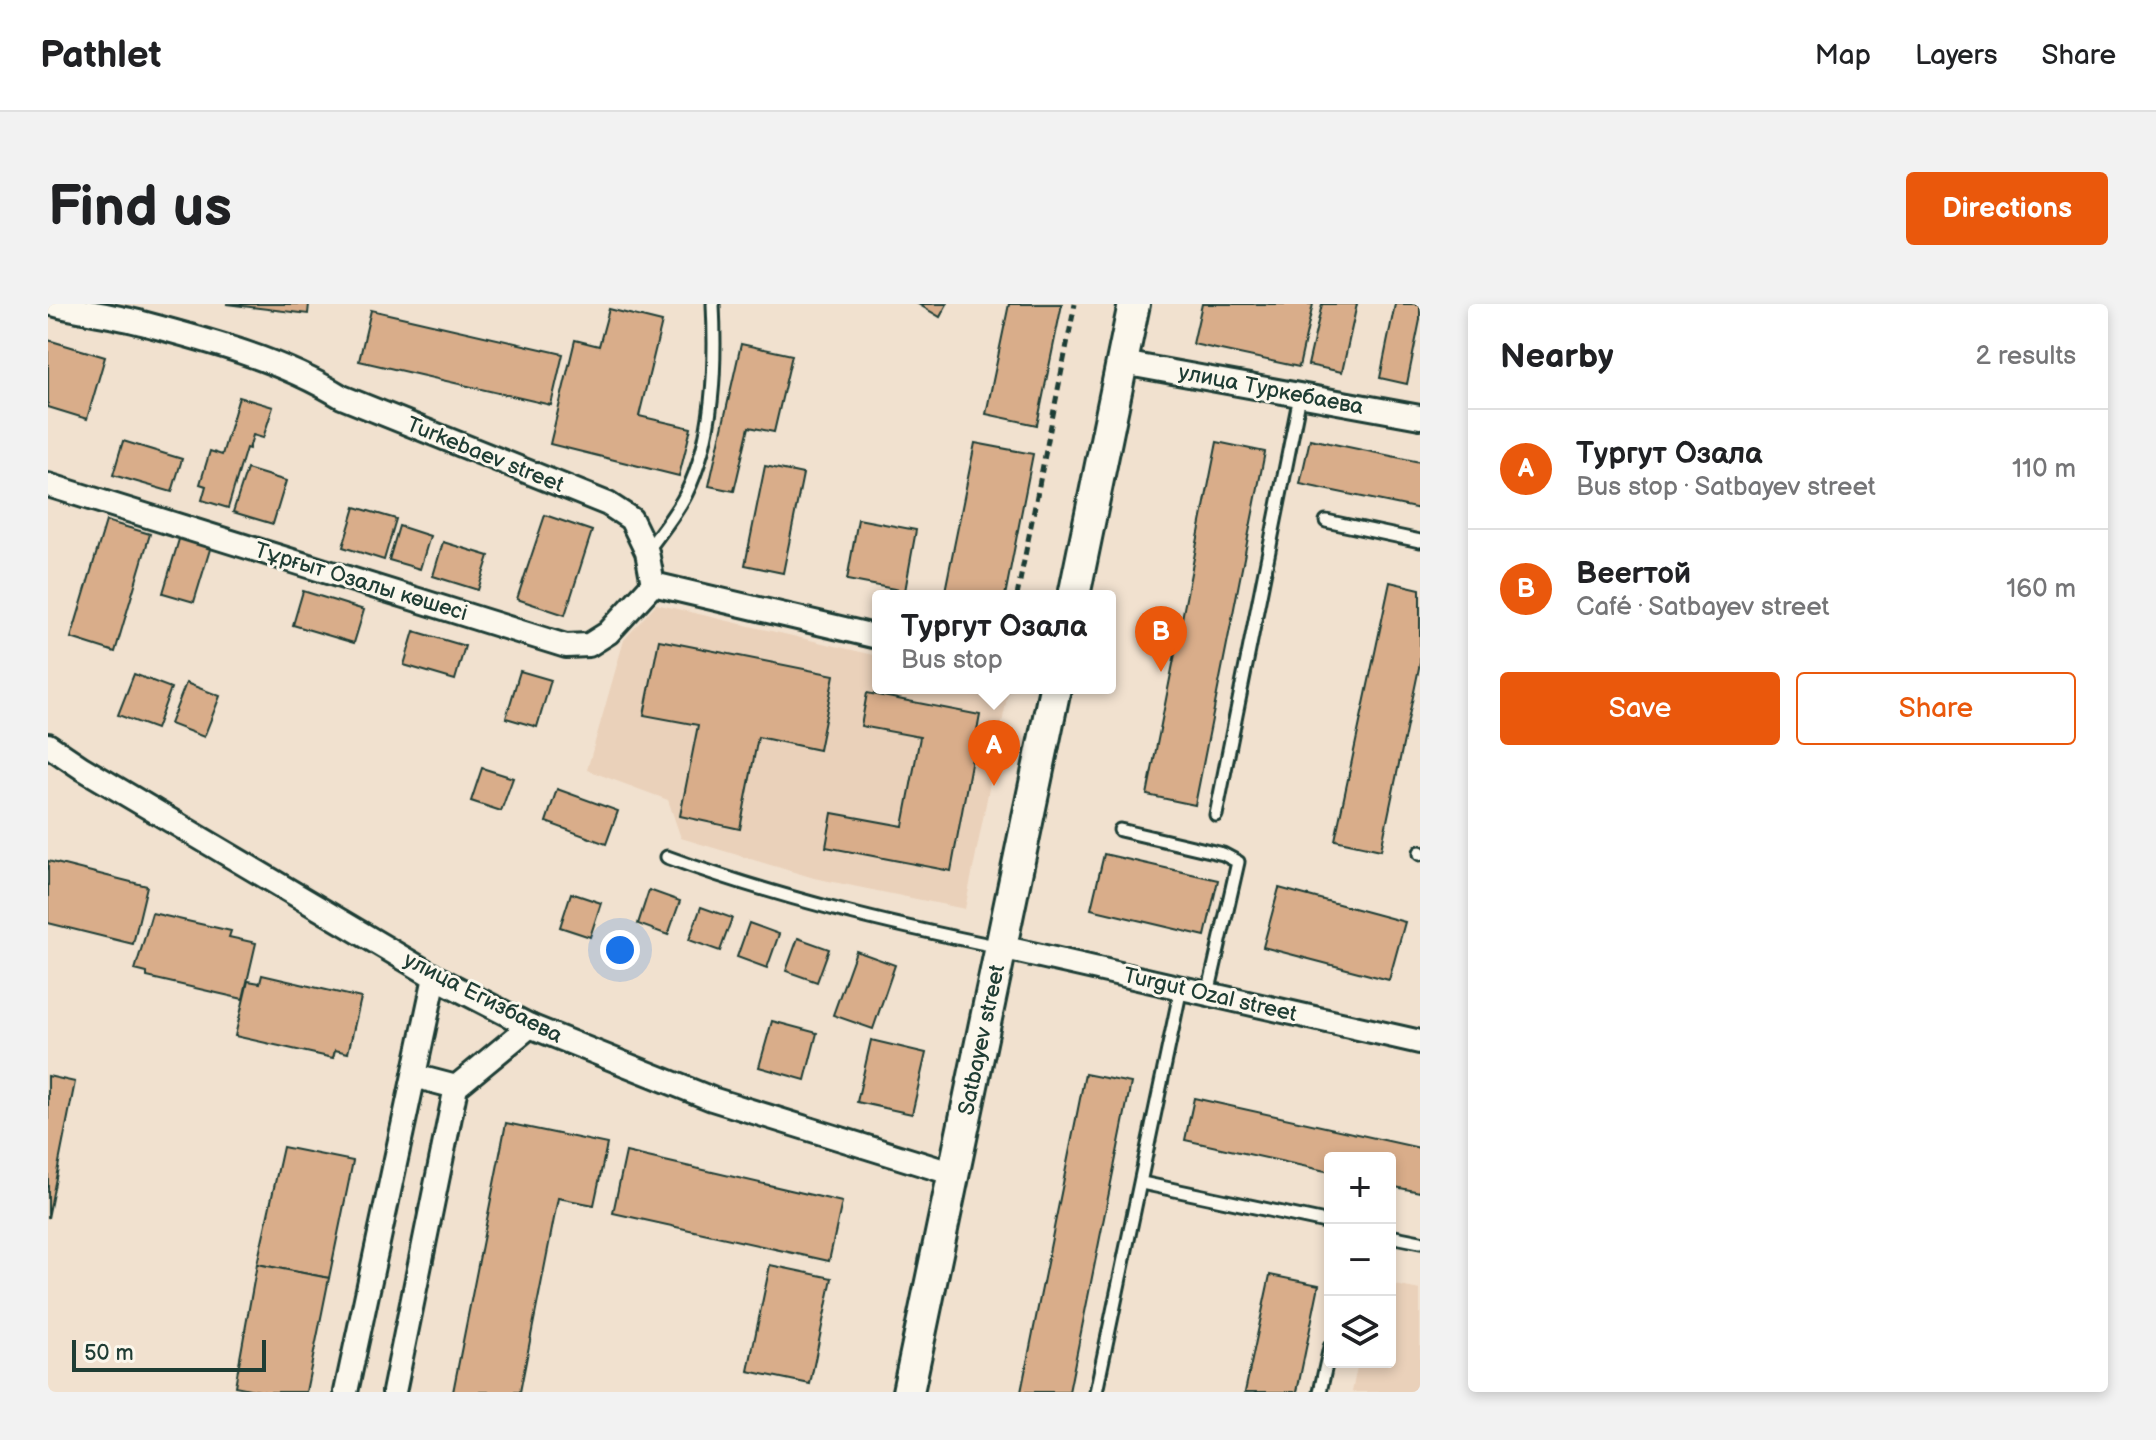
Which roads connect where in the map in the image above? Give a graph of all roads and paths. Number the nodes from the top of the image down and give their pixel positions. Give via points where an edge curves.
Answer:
1 (54, 304) edge
2 (713, 304) edge
3 (1075, 304) edge
4 (1134, 304) edge
5 (1123, 363) junction
6 (1300, 396) junction
7 (1420, 417) edge
8 (48, 485) edge
9 (1326, 521) dead end
10 (1420, 541) edge
11 (647, 552) junction
12 (653, 584) junction
13 (1018, 590) edge
14 (1075, 590) edge
15 (872, 636) edge
16 (1054, 694) edge
17 (48, 745) edge
18 (1216, 815) dead end
19 (1120, 830) dead end
20 (667, 857) dead end
21 (1001, 947) junction
22 (435, 977) junction
23 (1181, 988) junction
24 (1208, 994) junction
25 (530, 1026) junction
26 (1420, 1042) edge
27 (414, 1076) junction
28 (456, 1087) junction
29 (954, 1174) junction
30 (1142, 1183) junction
31 (1324, 1222) edge
32 (1396, 1237) edge
33 (1420, 1242) edge
34 (1325, 1368) edge
35 (346, 1392) edge
36 (394, 1392) edge
37 (908, 1392) edge
38 (1096, 1392) edge
39 (1320, 1392) edge

1 - 11 street, Turkebaev street via 141,323 300,373 342,397 608,504 631,519
2 - 11 lane via 715,344 706,439 686,494
3 - 13 path
4 - 5 main road
5 - 6 street, улица Туркебаева
5 - 14 main road
6 - 7 street, улица Туркебаева
6 - 18 lane
8 - 12 street, Тұрғыт Озалы көшесі via 566,646 589,645 608,633
9 - 10 lane
11 - 12 street, Turkebaev street
12 - 15 street
16 - 21 main road, Satbayev street
17 - 22 street, улица Егизбаева
19 - 24 lane via 1238,862
20 - 21 lane via 817,905
21 - 23 street, Turgut Ozal street
21 - 29 main road, Satbayev street
22 - 25 street, улица Егизбаева
22 - 27 street
23 - 24 street, Turgut Ozal street
23 - 30 lane
24 - 26 street, Turgut Ozal street
25 - 28 street
25 - 29 street, улица Егизбаева via 712,1099
27 - 28 street
27 - 35 street
28 - 36 street
29 - 37 main road, Satbayev street
30 - 31 lane
30 - 38 lane
32 - 33 lane
34 - 39 lane

